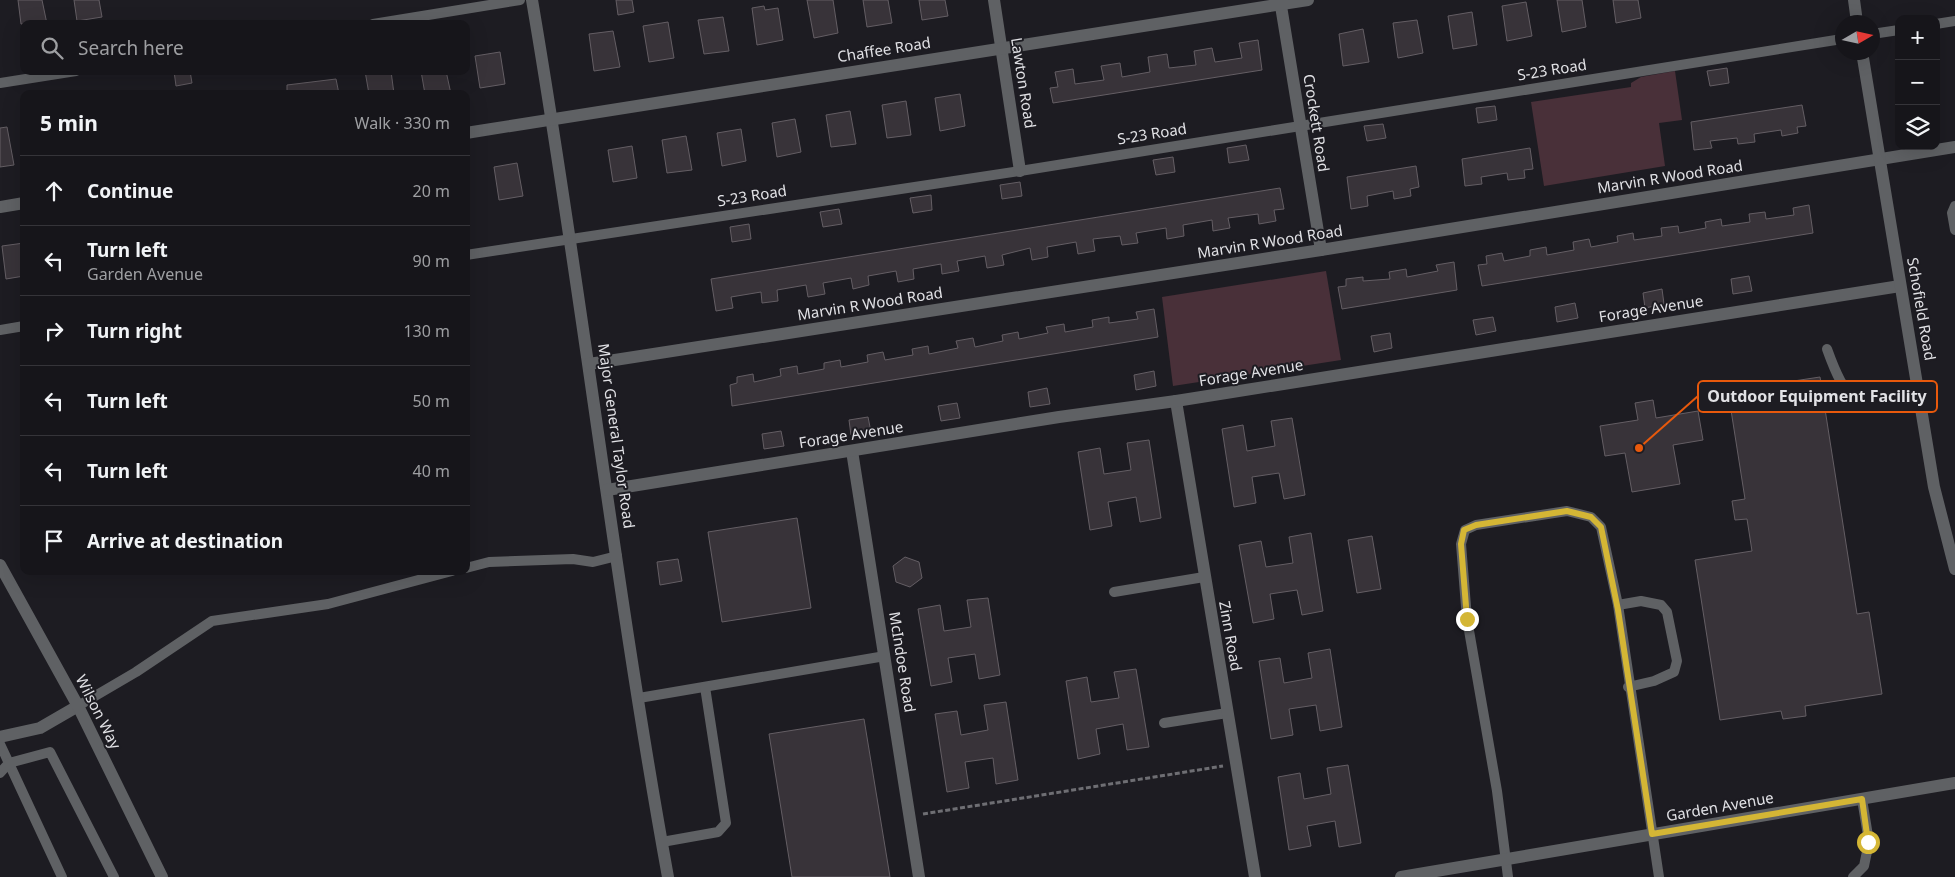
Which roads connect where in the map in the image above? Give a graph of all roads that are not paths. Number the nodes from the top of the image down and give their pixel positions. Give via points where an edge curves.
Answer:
1 (520, 0) edge
2 (532, 0) edge
3 (994, 0) edge
4 (1308, 0) edge
5 (1854, 0) edge
6 (1281, 2) edge
7 (1857, 15) edge
8 (398, 20) edge
9 (1955, 21) edge
10 (1940, 23) edge
11 (1895, 31) edge
12 (1880, 33) edge
13 (1835, 40) edge
14 (1002, 47) junction
15 (1863, 60) edge
16 (51, 75) edge
17 (0, 83) edge
18 (552, 119) junction
19 (1300, 126) junction
20 (470, 132) edge
21 (1955, 147) edge
22 (1879, 159) junction
23 (1020, 171) junction
24 (20, 204) edge
25 (1955, 206) edge
26 (0, 207) edge
27 (1955, 230) edge
28 (570, 238) junction
29 (1321, 250) junction
30 (470, 254) edge
31 (1900, 286) junction
32 (20, 327) edge
33 (0, 330) edge
34 (1827, 349) dead end
35 (590, 364) junction
36 (1176, 401) junction
37 (1920, 404) junction
38 (852, 451) junction
39 (607, 490) junction
40 (617, 556) junction
41 (0, 565) edge
42 (470, 567) edge
43 (1955, 569) edge
44 (437, 575) edge
45 (1204, 577) junction
46 (1114, 592) dead end
47 (1618, 605) junction
48 (884, 656) junction
49 (705, 687) junction
50 (1628, 687) junction
51 (639, 698) junction
52 (78, 706) junction
53 (1227, 713) junction
54 (1164, 723) dead end
55 (0, 737) edge
56 (0, 744) edge
57 (9, 763) junction
58 (0, 773) edge
59 (1955, 783) edge
60 (1862, 799) junction
61 (1652, 834) junction
62 (662, 842) junction
63 (1505, 860) junction
64 (62, 877) edge
65 (114, 877) edge
66 (162, 877) edge
67 (668, 877) edge
68 (920, 877) edge
69 (1255, 877) edge
70 (1402, 877) edge
71 (1508, 877) edge
72 (1659, 877) edge
73 (1853, 877) edge

1 - 8 lane
2 - 18 street, Major General Taylor Road
3 - 14 street, Lawton Road
4 - 6 street, Chaffee Road
5 - 7 street
6 - 14 street, Chaffee Road
6 - 19 street, Crockett Road
9 - 10 lane
11 - 12 lane
13 - 19 lane, S-23 Road
14 - 18 street, Chaffee Road
14 - 23 street, Lawton Road
15 - 22 street, Schofield Road
16 - 17 lane
18 - 20 street, Chaffee Road
18 - 28 street, Major General Taylor Road
19 - 23 lane, S-23 Road
19 - 29 street, Crockett Road
21 - 22 street, Marvin R Wood Road
22 - 29 street, Marvin R Wood Road
22 - 31 street, Schofield Road
23 - 28 lane, S-23 Road
24 - 26 street
25 - 27 lane via 1952,213
28 - 30 lane, S-23 Road
28 - 35 street, Major General Taylor Road
29 - 35 street, Marvin R Wood Road
31 - 36 street, Forage Avenue
31 - 37 street, Schofield Road
32 - 33 lane
34 - 37 lane via 1845,389 1859,402
35 - 39 street, Major General Taylor Road
36 - 38 street, Forage Avenue
36 - 45 street, Zinn Road
37 - 43 street, Schofield Road via 1934,487
38 - 39 street, Forage Avenue
38 - 48 street, McIndoe Road
39 - 40 street, Major General Taylor Road
40 - 42 lane via 593,562 573,559 489,562
40 - 51 street, Major General Taylor Road
41 - 52 street, Wilson Way
44 - 52 lane via 328,604 212,621
45 - 46 lane
45 - 53 street, Zinn Road
47 - 50 lane
47 - 50 lane via 1641,602 1661,605 1667,612 1677,661 1674,672
47 - 63 lane via 1601,527 1591,517 1567,511 1476,525 1464,530 1461,544 1467,619 1497,791
48 - 49 lane
48 - 68 street, McIndoe Road
49 - 51 lane
49 - 62 lane via 726,823 718,832
50 - 61 lane
51 - 62 street, Major General Taylor Road
52 - 55 street via 40,728
52 - 66 street, Wilson Way
53 - 54 lane
53 - 69 street, Zinn Road
56 - 57 lane
57 - 58 lane
57 - 64 lane
57 - 65 lane via 50,752
59 - 60 street, Garden Avenue
60 - 61 street, Garden Avenue
60 - 73 lane via 1868,842 1864,866
61 - 63 street, Garden Avenue
61 - 72 lane
62 - 67 street, Major General Taylor Road
63 - 70 street, Garden Avenue
63 - 71 lane

